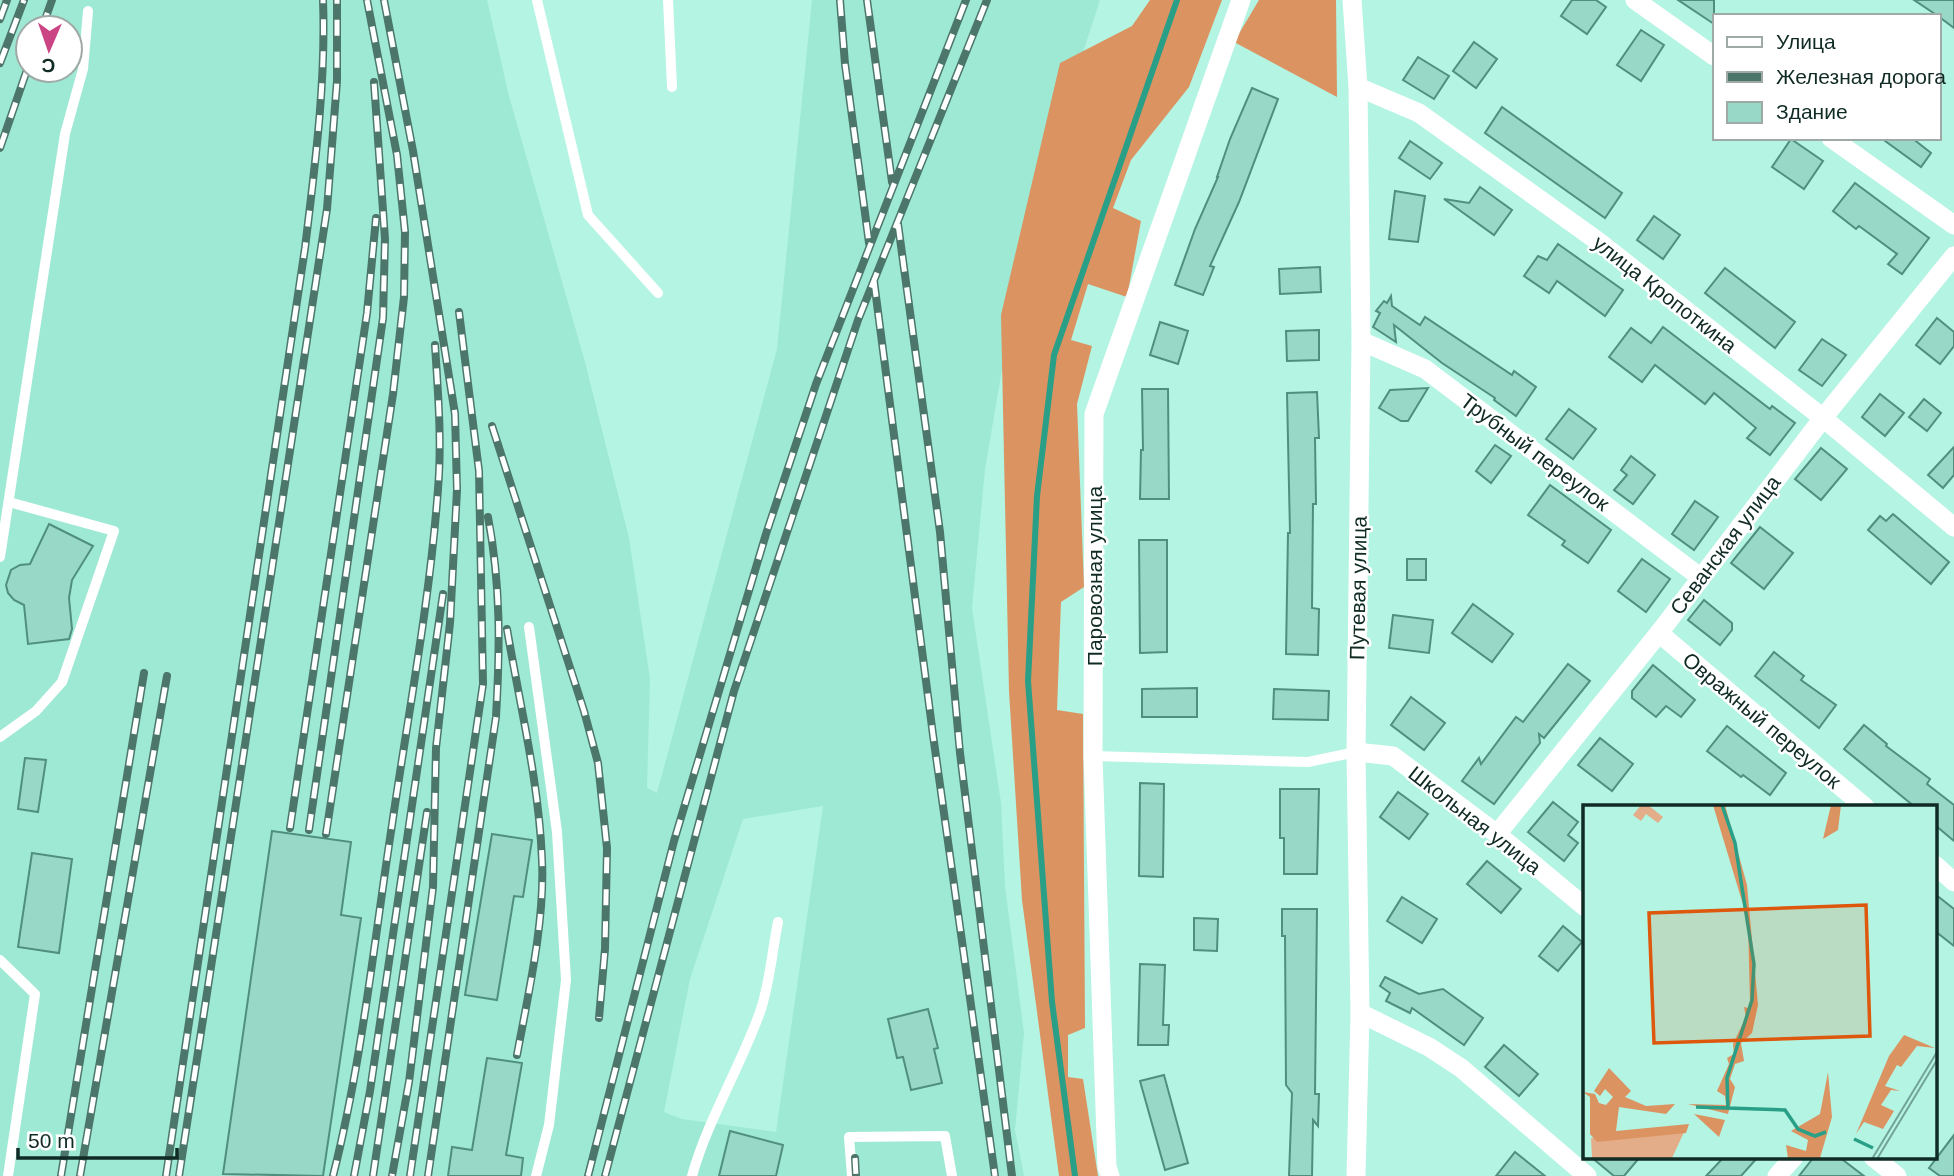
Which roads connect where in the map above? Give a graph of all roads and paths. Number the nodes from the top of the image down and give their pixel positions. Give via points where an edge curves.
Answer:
1 (537, 0) edge
2 (668, 0) edge
3 (1241, 0) edge
4 (1352, 0) edge
5 (1635, 0) edge
6 (88, 11) dead end
7 (1713, 55) edge
8 (672, 87) dead end
9 (1358, 88) junction
10 (1833, 140) edge
11 (1954, 225) edge
12 (1954, 256) edge
13 (657, 293) dead end
14 (1361, 341) junction
15 (1823, 418) junction
16 (9, 502) junction
17 (1954, 527) edge
18 (0, 557) edge
19 (1700, 578) junction
20 (528, 628) dead end
21 (1659, 632) junction
22 (0, 737) edge
23 (1356, 752) junction
24 (1093, 755) junction
25 (1863, 805) edge
26 (1497, 834) junction
27 (1937, 867) edge
28 (1954, 882) edge
29 (1583, 905) edge
30 (778, 922) dead end
31 (0, 960) edge
32 (1360, 1013) junction
33 (1793, 1158) edge
34 (1874, 1158) edge
35 (8, 1176) edge
36 (536, 1176) edge
37 (692, 1176) edge
38 (852, 1176) edge
39 (951, 1176) edge
40 (1110, 1176) edge
41 (1356, 1176) edge
42 (1587, 1176) edge
43 (1777, 1176) edge
44 (1897, 1176) edge

1 - 13 lane via 588,215
2 - 8 lane
3 - 24 street, Паровозная улица via 1094,414
4 - 9 street, Путевая улица
5 - 7 street
6 - 16 lane via 83,68 65,134
9 - 14 street, Путевая улица
9 - 15 street, улица Кропоткина via 1419,113 1599,242
10 - 11 street
12 - 15 street, Севанская улица
14 - 19 street, Трубный переулок via 1425,369
14 - 23 street, Путевая улица
15 - 17 street, улица Кропоткина
15 - 19 street, Севанская улица
16 - 18 lane
16 - 22 lane via 114,531 62,681 36,711
19 - 21 street, Севанская улица
20 - 36 lane via 557,832 565,980 550,1125
21 - 25 street, Овражный переулок
21 - 26 street, Севанская улица
23 - 24 lane via 1308,762
23 - 26 street, Школьная улица via 1393,756
23 - 32 street, Путевая улица
24 - 40 street, Паровозная улица
26 - 29 street, Школьная улица
27 - 28 street
30 - 37 lane via 762,1009 702,1142
31 - 35 lane via 34,994
32 - 41 street, Путевая улица
32 - 42 street via 1461,1068
33 - 43 street
34 - 44 street
38 - 39 lane via 849,1137 945,1136

